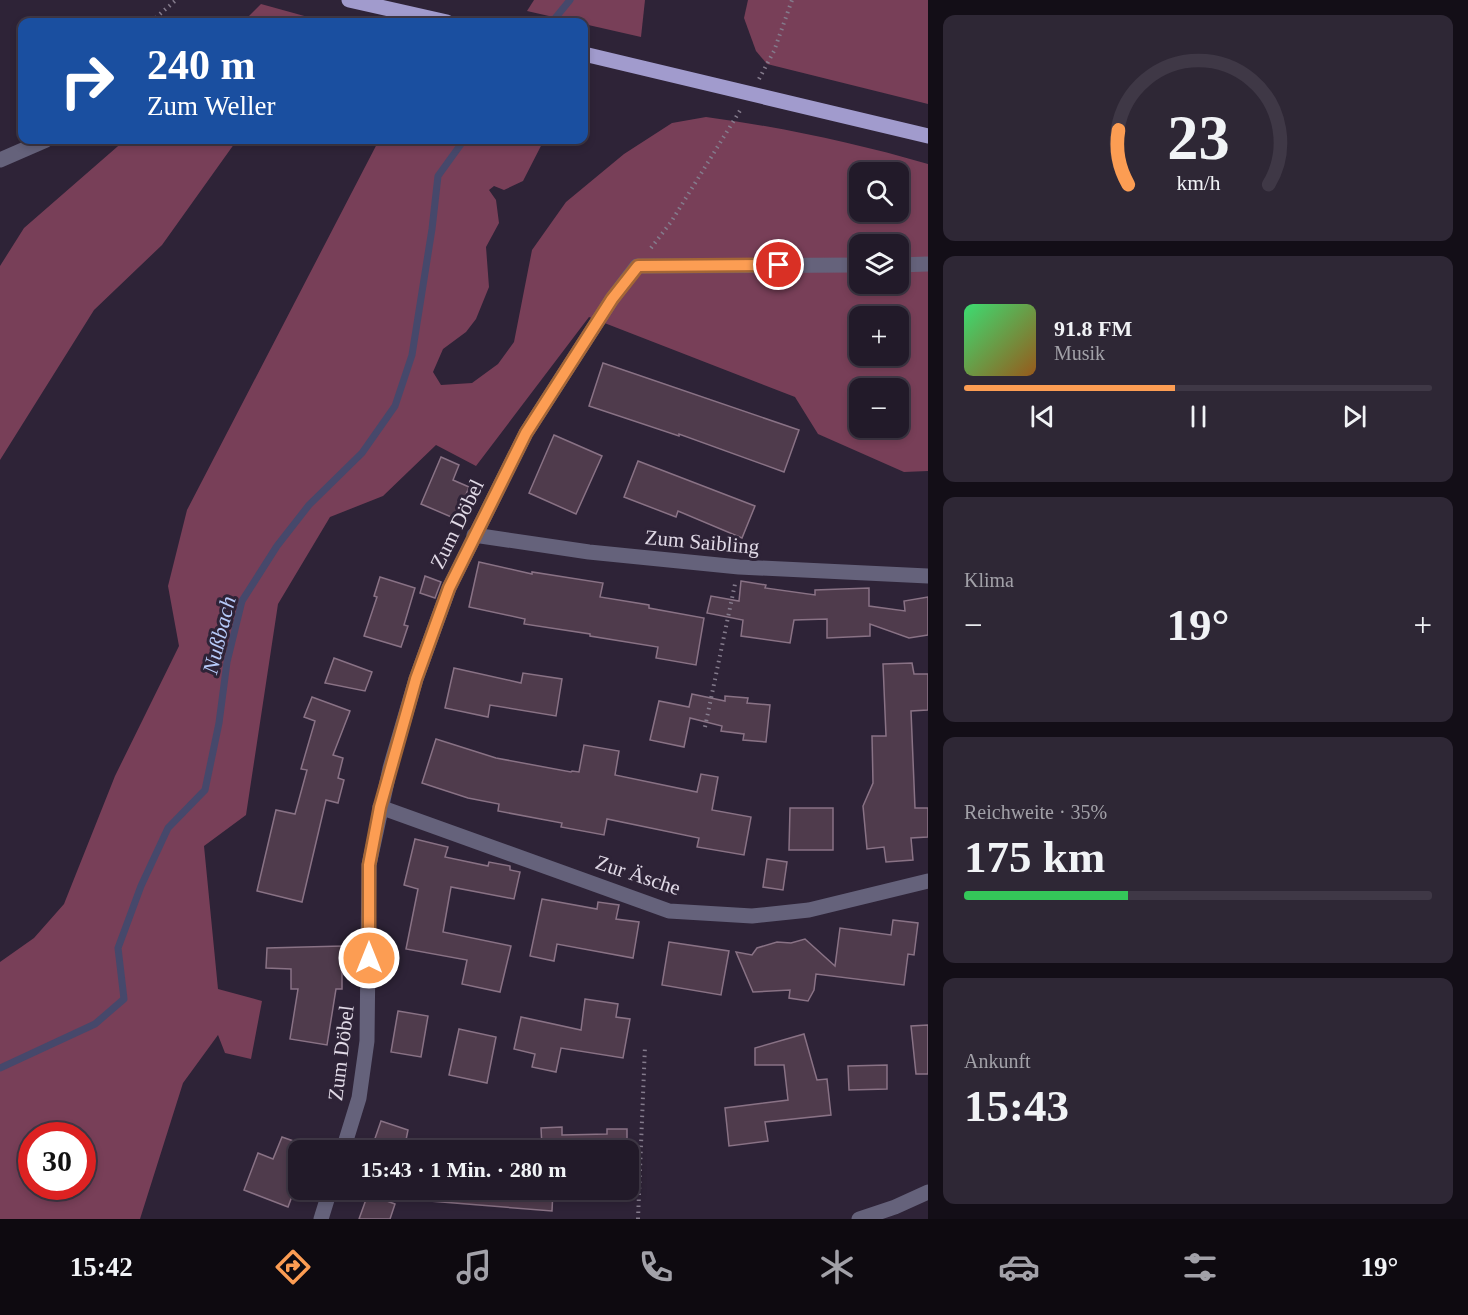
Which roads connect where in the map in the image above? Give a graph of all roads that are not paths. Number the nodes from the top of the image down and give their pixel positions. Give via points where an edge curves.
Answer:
1 (350, 0) edge
2 (429, 18) edge
3 (588, 55) edge
4 (928, 136) edge
5 (37, 144) edge
6 (0, 160) edge
7 (909, 264) edge
8 (928, 264) edge
9 (849, 265) edge
10 (474, 535) junction
11 (928, 576) edge
12 (380, 807) junction
13 (928, 881) edge
14 (346, 1140) edge
15 (928, 1192) edge
16 (327, 1200) edge
17 (321, 1219) edge
18 (859, 1219) edge

1 - 2 main road
3 - 4 main road, bridge
5 - 6 street
7 - 8 street
9 - 10 street, Zum Döbel via 638,266 612,299 526,433
10 - 11 street, Zum Saibling via 589,552 739,567
10 - 12 street, Zum Döbel via 449,588 416,679
12 - 13 street, Zur Äsche via 669,911 752,916 809,910
12 - 14 street, Zum Döbel via 369,865 367,1041 359,1098
15 - 18 street
16 - 17 street

